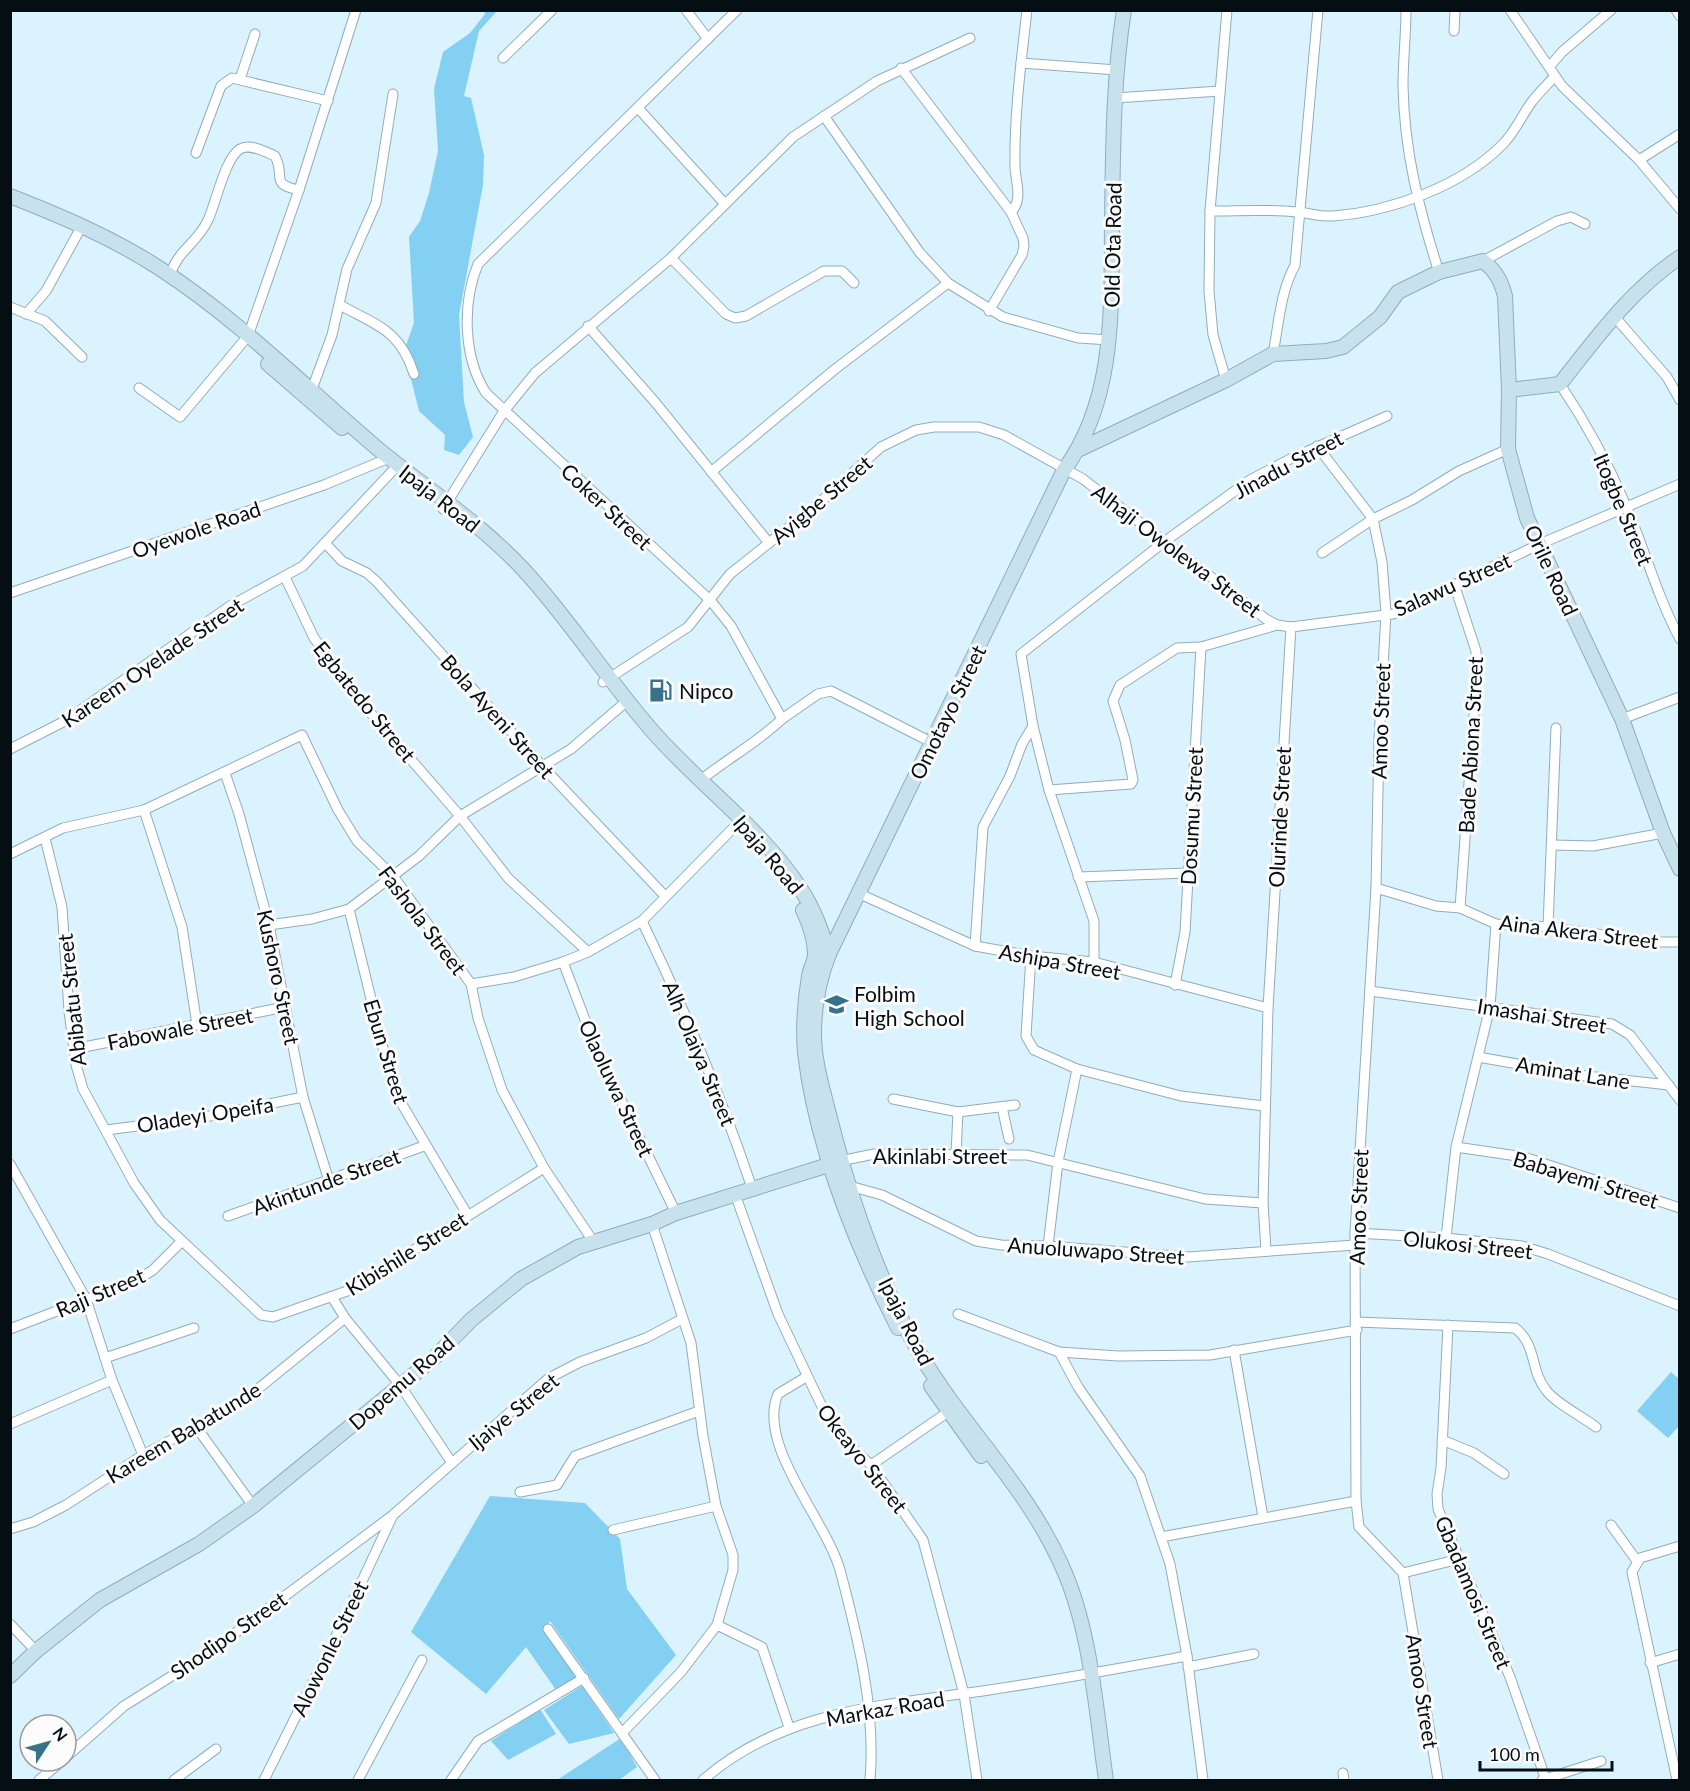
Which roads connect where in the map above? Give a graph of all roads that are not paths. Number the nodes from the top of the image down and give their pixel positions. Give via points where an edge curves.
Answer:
1 (356, 10) edge
2 (552, 10) edge
3 (686, 10) edge
4 (737, 10) edge
5 (1028, 10) edge
6 (1124, 10) edge
7 (1227, 10) edge
8 (1318, 10) edge
9 (1406, 10) edge
10 (1455, 10) edge
11 (1510, 10) edge
12 (1611, 10) edge
13 (1676, 10) edge
14 (1680, 16) edge
15 (1454, 31) dead end
16 (255, 33) dead end
17 (970, 38) dead end
18 (708, 39) junction
19 (503, 58) dead end
20 (1021, 63) junction
21 (1550, 66) junction
22 (901, 68) junction
23 (1117, 69) junction
24 (1555, 76) junction
25 (240, 79) junction
26 (1220, 91) junction
27 (393, 94) dead end
28 (1115, 98) junction
29 (328, 101) junction
30 (638, 108) junction
31 (824, 116) junction
32 (1680, 134) edge
33 (196, 153) dead end
34 (1639, 160) junction
35 (299, 190) junction
36 (10, 196) edge
37 (1416, 199) junction
38 (725, 204) junction
39 (10, 205) edge
40 (1680, 209) edge
41 (1210, 211) junction
42 (1011, 212) junction
43 (1299, 212) junction
44 (1586, 224) dead end
45 (78, 234) junction
46 (126, 254) junction
47 (1680, 257) edge
48 (671, 258) junction
49 (1484, 261) junction
50 (1438, 272) junction
51 (170, 276) junction
52 (854, 283) dead end
53 (948, 284) junction
54 (340, 305) junction
55 (10, 307) edge
56 (989, 311) junction
57 (26, 314) junction
58 (1614, 316) junction
59 (588, 326) junction
60 (246, 340) junction
61 (1110, 340) junction
62 (1274, 354) junction
63 (82, 357) dead end
64 (414, 374) dead end
65 (1226, 380) junction
66 (1560, 384) junction
67 (139, 388) dead end
68 (312, 389) junction
69 (1509, 390) junction
70 (1680, 400) edge
71 (504, 411) junction
72 (1387, 416) dead end
73 (1317, 446) junction
74 (1080, 449) junction
75 (1508, 449) junction
76 (390, 464) junction
77 (1064, 470) junction
78 (711, 472) junction
79 (1680, 484) edge
80 (446, 506) junction
81 (1626, 506) junction
82 (1373, 519) junction
83 (1164, 542) junction
84 (769, 543) junction
85 (326, 544) junction
86 (1540, 544) junction
87 (1322, 553) dead end
88 (285, 577) junction
89 (1454, 584) junction
90 (10, 593) edge
91 (710, 600) junction
92 (1386, 613) junction
93 (1277, 625) junction
94 (1291, 627) junction
95 (1680, 639) edge
96 (1201, 647) junction
97 (606, 680) junction
98 (1680, 697) edge
99 (624, 703) junction
100 (782, 719) junction
101 (1622, 719) junction
102 (1034, 726) junction
103 (1556, 728) dead end
104 (931, 742) junction
105 (10, 749) edge
106 (543, 767) junction
107 (225, 773) junction
108 (701, 780) junction
109 (1049, 790) junction
110 (144, 810) junction
111 (460, 816) junction
112 (738, 823) junction
113 (1663, 833) junction
114 (45, 838) junction
115 (1553, 844) junction
116 (10, 854) edge
117 (1680, 869) edge
118 (1188, 873) junction
119 (393, 876) junction
120 (1078, 878) junction
121 (1376, 888) junction
122 (860, 894) junction
123 (665, 896) junction
124 (1460, 908) junction
125 (349, 909) junction
126 (642, 921) junction
127 (1496, 924) junction
128 (269, 925) junction
129 (1548, 927) junction
130 (1680, 942) edge
131 (975, 946) junction
132 (588, 952) junction
133 (815, 954) junction
134 (829, 954) junction
135 (1030, 956) junction
136 (562, 962) junction
137 (1094, 962) junction
138 (471, 984) junction
139 (1175, 985) junction
140 (1370, 991) junction
141 (285, 1007) junction
142 (1491, 1007) junction
143 (1268, 1008) junction
144 (197, 1025) junction
145 (74, 1049) junction
146 (1478, 1057) junction
147 (1077, 1069) junction
148 (1669, 1085) junction
149 (303, 1096) junction
150 (893, 1099) dead end
151 (1680, 1100) edge
152 (1015, 1105) dead end
153 (1264, 1106) junction
154 (1002, 1107) junction
155 (958, 1112) junction
156 (106, 1130) junction
157 (1009, 1139) dead end
158 (424, 1146) junction
159 (1456, 1147) junction
160 (956, 1154) junction
161 (835, 1162) junction
162 (1058, 1162) junction
163 (10, 1164) edge
164 (544, 1168) junction
165 (329, 1181) junction
166 (844, 1185) junction
167 (752, 1188) junction
168 (735, 1194) junction
169 (1263, 1203) junction
170 (1680, 1208) edge
171 (676, 1213) junction
172 (467, 1214) junction
173 (228, 1216) dead end
174 (652, 1224) junction
175 (1355, 1233) junction
176 (1446, 1238) junction
177 (593, 1241) junction
178 (181, 1242) junction
179 (1048, 1245) junction
180 (1355, 1245) junction
181 (1266, 1250) junction
182 (332, 1298) junction
183 (86, 1299) junction
184 (1680, 1306) edge
185 (957, 1314) dead end
186 (345, 1318) junction
187 (682, 1319) junction
188 (1448, 1325) junction
189 (1356, 1326) junction
190 (194, 1328) dead end
191 (10, 1329) edge
192 (1234, 1350) junction
193 (1059, 1352) junction
194 (105, 1358) junction
195 (806, 1377) junction
196 (112, 1380) junction
197 (400, 1385) junction
198 (699, 1411) junction
199 (948, 1412) junction
200 (10, 1424) edge
201 (1596, 1427) dead end
202 (197, 1428) junction
203 (1442, 1440) junction
204 (143, 1455) junction
205 (452, 1463) junction
206 (871, 1465) junction
207 (1504, 1474) dead end
208 (520, 1492) dead end
209 (1356, 1502) junction
210 (253, 1506) junction
211 (716, 1506) junction
212 (393, 1515) junction
213 (1263, 1517) junction
214 (1611, 1525) dead end
215 (10, 1529) edge
216 (612, 1530) dead end
217 (1161, 1536) junction
218 (1048, 1543) junction
219 (1680, 1546) edge
220 (1459, 1559) junction
221 (1637, 1561) junction
222 (1402, 1573) junction
223 (10, 1624) edge
224 (717, 1625) junction
225 (548, 1629) dead end
226 (36, 1651) junction
227 (1254, 1653) dead end
228 (1680, 1654) edge
229 (1187, 1656) junction
230 (422, 1660) dead end
231 (1650, 1663) junction
232 (1188, 1667) junction
233 (1086, 1675) junction
234 (10, 1676) edge
235 (584, 1678) junction
236 (964, 1694) junction
237 (870, 1706) junction
238 (789, 1727) junction
239 (623, 1732) junction
240 (78, 1746) edge
241 (216, 1749) dead end
242 (1601, 1761) dead end
243 (174, 1780) edge
244 (264, 1780) edge
245 (358, 1780) edge
246 (451, 1780) edge
247 (655, 1780) edge
248 (703, 1780) edge
249 (870, 1780) edge
250 (977, 1780) edge
251 (1099, 1780) edge
252 (1106, 1780) edge
253 (1203, 1780) edge
254 (1438, 1780) edge
255 (1544, 1780) edge
256 (1677, 1780) edge

1 - 29 street
2 - 19 street
3 - 18 street
4 - 18 street, Coker Street
5 - 20 street
6 - 23 main road, Old Ota Road
7 - 26 street
8 - 43 street
9 - 37 street via 1403,85
10 - 15 street
11 - 21 street
12 - 21 street
13 - 14 street
16 - 25 street
17 - 22 street
18 - 30 street, Coker Street
20 - 23 street
20 - 42 street via 1015,154 1018,199
21 - 24 street
22 - 31 street
22 - 42 street
23 - 28 main road, Old Ota Road
24 - 34 street via 1575,101
24 - 37 street via 1501,147 1468,171
25 - 29 street
25 - 33 street via 225,81 221,86
26 - 28 street
26 - 41 street
27 - 54 street via 376,203 347,268
28 - 61 main road, Old Ota Road
29 - 35 street
30 - 38 street
30 - 71 street, Coker Street via 478,264 471,280 468,314 471,363 486,393
31 - 38 street via 793,137
31 - 53 street via 920,253
32 - 34 street
34 - 40 street
35 - 51 street via 280,183 275,156 242,148 227,168 206,224 179,254
35 - 60 street
36 - 46 main road, Ipaja Road via 81,226
37 - 43 street via 1334,216 1316,217
37 - 50 street
38 - 48 street
39 - 45 main road, Ipaja Road
41 - 43 street
41 - 65 street via 1210,313
42 - 56 street via 1023,238 1022,255
43 - 62 street via 1296,265 1280,305
44 - 49 street via 1571,217 1557,221
45 - 46 main road, Ipaja Road
45 - 57 street via 46,291
46 - 51 main road, Ipaja Road
46 - 60 main road, Ipaja Road
47 - 58 main road via 1650,278
48 - 52 street via 726,314 735,318 746,316 824,271 842,271
48 - 59 street
49 - 50 main road
49 - 69 main road, Orile Road via 1493,268 1505,296
50 - 62 main road via 1398,292 1380,317 1343,347
51 - 60 main road, Ipaja Road
53 - 56 street
53 - 78 street via 834,370
54 - 64 street via 399,341
54 - 68 street
55 - 57 street
56 - 61 street via 1078,338
57 - 63 street via 45,321
58 - 66 main road
58 - 70 street via 1667,376
59 - 71 street via 534,373
59 - 78 street
60 - 67 street via 180,417
60 - 68 main road, Ipaja Road
60 - 76 main road, Ipaja Road
61 - 74 main road, Old Ota Road via 1100,392
62 - 65 main road
65 - 74 main road
66 - 69 main road
66 - 81 street, Itogbe Street via 1592,434
68 - 76 main road, Ipaja Road
69 - 75 main road, Orile Road
71 - 80 street
71 - 91 street, Coker Street
72 - 73 street, Jinadu Street
73 - 82 street
73 - 83 street, Jinadu Street via 1250,480
74 - 77 main road, Old Ota Road
75 - 82 street via 1459,471
75 - 86 main road, Orile Road via 1527,518
76 - 80 main road, Ipaja Road
76 - 85 street, Kareem Oyelade Street
76 - 90 street, Oyewole Road
77 - 83 street, Alhaji Owolewa Street via 1117,502
77 - 84 street, Ayigbe Street via 1004,435 979,427 916,430 881,447
77 - 104 main road, Omotayo Street
78 - 84 street
79 - 81 street, Salawu Street
80 - 97 main road, Ipaja Road via 522,568
81 - 86 street, Salawu Street
81 - 95 street, Itogbe Street via 1661,602
82 - 87 street
82 - 92 street, Amoo Street via 1382,562
83 - 93 street, Alhaji Owolewa Street
83 - 102 street, Jinadu Street via 1024,650 1020,662
84 - 91 street, Ayigbe Street via 730,574
85 - 88 street, Kareem Oyelade Street via 303,567
85 - 106 street, Bola Ayeni Street via 342,561 376,582
86 - 89 street, Salawu Street
86 - 101 main road, Orile Road
88 - 105 street, Kareem Oyelade Street via 230,606 73,717
88 - 111 street, Egbatedo Street via 314,638 368,710
89 - 92 street, Salawu Street via 1400,611
89 - 124 street, Bade Abiona Street via 1476,651 1477,672
91 - 97 street, Ayigbe Street via 688,627
91 - 100 street, Coker Street via 731,626
92 - 94 street, Salawu Street
92 - 121 street, Amoo Street
93 - 94 street, Alhaji Owolewa Street
93 - 96 street
94 - 143 street, Olurinde Street
96 - 109 street via 1177,648 1163,655 1115,693 1113,701 1125,740 1131,784
96 - 118 street, Dosumu Street
97 - 99 main road, Ipaja Road
98 - 101 street
99 - 106 street via 571,749
99 - 108 main road, Ipaja Road
99 - 112 main road, Ipaja Road via 657,749
100 - 104 street via 818,694 831,691
100 - 108 street
101 - 113 main road, Orile Road
102 - 109 street, Jinadu Street
102 - 131 street via 983,827
103 - 115 street
104 - 122 main road, Omotayo Street
106 - 111 street
106 - 123 street, Bola Ayeni Street
107 - 110 street
107 - 119 street, Fashola Street via 302,735 357,841
107 - 128 street, Kushoro Street
108 - 112 main road, Ipaja Road
109 - 120 street, Jinadu Street
110 - 114 street via 63,828
110 - 144 street via 182,927
111 - 119 street
111 - 132 street, Egbatedo Street via 508,878
112 - 123 street
112 - 133 main road, Ipaja Road via 796,898 808,921
112 - 134 main road, Ipaja Road via 804,894
113 - 115 street via 1593,846
113 - 117 main road, Orile Road
114 - 116 street
114 - 145 street, Abibatu Street via 62,907
115 - 129 street
118 - 120 street
118 - 139 street, Dosumu Street via 1185,932
119 - 125 street
119 - 138 street, Fashola Street
120 - 137 street, Jinadu Street via 1094,921
121 - 124 street, Aina Akera Street via 1436,906
121 - 140 street, Amoo Street
122 - 131 street, Ashipa Street
122 - 134 main road, Omotayo Street
123 - 126 street
124 - 127 street, Aina Akera Street
125 - 128 street
125 - 158 street, Ebun Street via 387,1064 403,1107
126 - 132 street
126 - 167 street, Alh Olaiya Street via 726,1110
127 - 129 street, Aina Akera Street
127 - 142 street
128 - 141 street, Kushoro Street
129 - 130 street, Aina Akera Street via 1653,942
131 - 135 street, Ashipa Street
132 - 136 street
133 - 134 main road
133 - 161 main road, Ipaja Road via 809,975 805,1052 813,1101
134 - 161 main road, Ipaja Road via 820,977 814,1035
135 - 137 street, Ashipa Street
135 - 147 street via 1026,1036 1034,1050
136 - 138 street via 514,977
136 - 171 street, Olaoluwa Street via 597,1051
137 - 139 street, Ashipa Street
138 - 164 street, Fashola Street via 502,1090
139 - 143 street, Ashipa Street
140 - 142 street, Imashai Street
140 - 175 street, Amoo Street
141 - 144 street, Fabowale Street
141 - 149 street, Kushoro Street
142 - 146 street
142 - 148 street, Imashai Street via 1612,1024 1630,1035
143 - 153 street, Olurinde Street
144 - 145 street, Fabowale Street
145 - 156 street, Abibatu Street via 83,1089
146 - 148 street, Aminat Lane via 1586,1076
146 - 159 street
147 - 153 street via 1180,1096
147 - 162 street
148 - 151 street, Imashai Street
149 - 156 street, Oladeyi Opeifa via 200,1118
149 - 165 street, Kushoro Street
150 - 155 street
152 - 154 street
153 - 169 street, Olurinde Street
154 - 155 street
154 - 157 street
155 - 160 street
156 - 178 street, Abibatu Street via 145,1200
158 - 165 street, Akintunde Street
158 - 172 street, Ebun Street
159 - 170 street, Babayemi Street via 1524,1157
159 - 176 street
160 - 161 street, Akinlabi Street via 874,1154
160 - 162 street, Akinlabi Street
161 - 166 main road, Ipaja Road
161 - 167 main road, Dopemu Road
162 - 169 street, Akinlabi Street via 1205,1199
162 - 179 street
163 - 183 street
164 - 172 street, Kibishile Street
164 - 177 street, Fashola Street
165 - 173 street, Akintunde Street
166 - 179 street, Anuoluwapo Street via 882,1196 976,1241
166 - 199 main road, Ipaja Road via 881,1295 912,1358
166 - 218 main road, Ipaja Road via 920,1354 1026,1501
167 - 168 main road, Dopemu Road
168 - 171 main road, Dopemu Road
168 - 195 street, Okeayo Street via 778,1314
169 - 181 street, Olurinde Street
171 - 174 main road, Dopemu Road
172 - 182 street, Kibishile Street
174 - 177 main road, Dopemu Road
174 - 187 street
175 - 176 street, Olukosi Street
175 - 180 street, Amoo Street
176 - 184 street, Olukosi Street via 1522,1246
177 - 197 main road, Dopemu Road via 521,1279
178 - 182 street, Kibishile Street via 266,1317
178 - 183 street, Raji Street via 137,1280
179 - 181 street, Anuoluwapo Street via 1188,1257
180 - 181 street, Anuoluwapo Street
180 - 189 street, Amoo Street
182 - 186 street
183 - 191 street, Raji Street
183 - 194 street
185 - 193 street
186 - 197 street
186 - 202 street, Kareem Babatunde via 242,1402
187 - 198 street via 691,1343
187 - 205 street, Ijaiye Street via 549,1378
188 - 189 street
188 - 201 street via 1515,1328 1530,1346 1546,1390
188 - 203 street, Gbadamosi Street
189 - 192 street via 1290,1343
189 - 209 street, Amoo Street
190 - 194 street
192 - 193 street via 1210,1355
192 - 213 street
193 - 217 street via 1078,1387 1140,1476
194 - 196 street
195 - 206 street, Okeayo Street via 845,1441
195 - 237 street via 778,1394 775,1426 787,1465 828,1536
196 - 200 street
196 - 204 street
197 - 205 street
197 - 210 main road, Dopemu Road
198 - 208 street via 575,1456 557,1485
198 - 211 street
199 - 206 street
199 - 218 main road, Ipaja Road
202 - 204 street, Kareem Babatunde
202 - 210 street
203 - 207 street via 1474,1453
203 - 220 street, Gbadamosi Street via 1438,1509
204 - 215 street, Kareem Babatunde via 66,1505
205 - 212 street, Ijaiye Street
206 - 236 street, Okeayo Street via 923,1540
209 - 213 street
209 - 222 street, Amoo Street via 1359,1527
210 - 226 main road, Dopemu Road via 199,1544 100,1600
211 - 216 street
211 - 224 street via 733,1554 733,1570
212 - 240 street, Shodipo Street via 210,1652 123,1706
212 - 244 street, Alowonle Street
213 - 217 street
214 - 221 street
217 - 229 street
218 - 233 main road, Ipaja Road via 1073,1594
219 - 221 street via 1649,1553
220 - 222 street
220 - 255 street, Gbadamosi Street via 1510,1677
221 - 231 street via 1632,1572
222 - 254 street, Amoo Street
223 - 226 street
224 - 238 street via 762,1647
224 - 239 street via 681,1672
225 - 235 street
226 - 234 main road, Dopemu Road
227 - 232 street
228 - 231 street
229 - 232 street
229 - 233 street, Markaz Road
230 - 245 street
231 - 256 street
232 - 253 street
233 - 236 street, Markaz Road
233 - 251 main road, Ipaja Road
233 - 252 main road, Ipaja Road
235 - 239 street
235 - 246 street via 478,1741
236 - 237 street, Markaz Road
236 - 250 street, Okeayo Street
237 - 238 street, Markaz Road
237 - 249 street
238 - 248 street, Markaz Road
239 - 247 street
241 - 243 street
242 - 255 street

